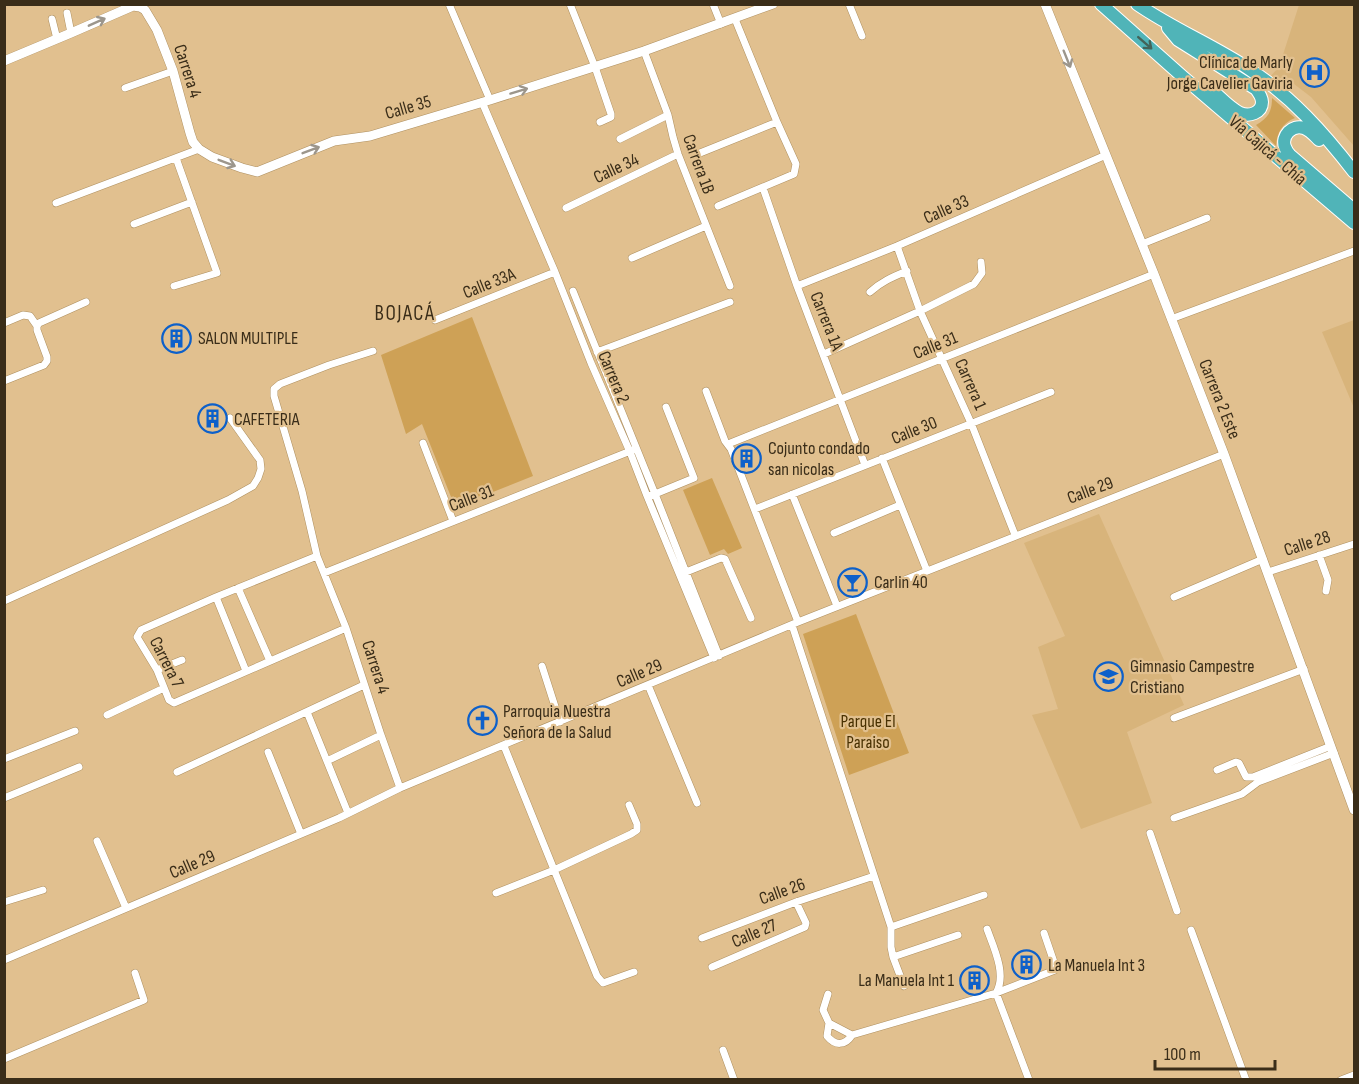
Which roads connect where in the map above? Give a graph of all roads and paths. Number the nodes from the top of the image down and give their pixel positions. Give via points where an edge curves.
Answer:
1 (449, 4) edge
2 (570, 4) edge
3 (713, 4) edge
4 (773, 4) edge
5 (849, 4) edge
6 (1045, 4) edge
7 (1101, 4) edge
8 (1137, 4) edge
9 (141, 6) edge
10 (67, 13) dead end
11 (52, 19) dead end
12 (735, 19) junction
13 (1162, 21) junction
14 (721, 24) junction
15 (72, 33) junction
16 (862, 36) dead end
17 (57, 39) junction
18 (645, 51) junction
19 (4, 61) edge
20 (596, 67) junction
21 (173, 71) junction
22 (1183, 77) junction
23 (125, 88) dead end
24 (486, 101) junction
25 (668, 116) junction
26 (600, 122) dead end
27 (777, 122) junction
28 (620, 139) dead end
29 (199, 149) junction
30 (700, 153) dead end
31 (678, 154) junction
32 (1106, 155) junction
33 (176, 158) junction
34 (1352, 168) edge
35 (763, 188) junction
36 (192, 202) junction
37 (56, 203) dead end
38 (718, 206) dead end
39 (566, 208) dead end
40 (1354, 210) edge
41 (1207, 219) dead end
42 (1354, 223) edge
43 (134, 224) dead end
44 (706, 226) junction
45 (1142, 244) junction
46 (897, 246) junction
47 (1354, 251) edge
48 (632, 258) dead end
49 (981, 262) dead end
50 (907, 271) junction
51 (555, 272) junction
52 (1154, 274) junction
53 (174, 286) dead end
54 (730, 286) dead end
55 (797, 286) junction
56 (573, 291) dead end
57 (870, 292) dead end
58 (86, 302) dead end
59 (730, 302) dead end
60 (920, 311) junction
61 (435, 320) dead end
62 (1171, 320) junction
63 (4, 323) edge
64 (37, 326) junction
65 (373, 351) dead end
66 (597, 352) junction
67 (824, 354) junction
68 (943, 358) junction
69 (4, 381) edge
70 (610, 386) junction
71 (602, 389) junction
72 (706, 392) dead end
73 (1051, 392) dead end
74 (841, 399) junction
75 (666, 407) dead end
76 (230, 418) dead end
77 (971, 423) junction
78 (423, 443) dead end
79 (728, 444) junction
80 (633, 450) junction
81 (1224, 453) junction
82 (882, 458) junction
83 (866, 465) junction
84 (792, 494) junction
85 (651, 495) junction
86 (900, 505) junction
87 (755, 509) junction
88 (453, 521) junction
89 (834, 533) dead end
90 (1015, 536) junction
91 (1354, 544) edge
92 (1319, 555) junction
93 (317, 556) junction
94 (1263, 559) junction
95 (927, 571) junction
96 (686, 572) junction
97 (1268, 572) junction
98 (324, 573) junction
99 (238, 588) junction
100 (1326, 591) dead end
101 (216, 597) junction
102 (1174, 597) dead end
103 (4, 601) edge
104 (837, 606) junction
105 (751, 618) dead end
106 (795, 623) junction
107 (346, 628) junction
108 (717, 657) junction
109 (182, 660) dead end
110 (270, 661) junction
111 (542, 666) dead end
112 (1304, 669) junction
113 (157, 670) junction
114 (246, 671) junction
115 (364, 685) junction
116 (648, 685) junction
117 (164, 688) junction
118 (307, 712) junction
119 (107, 715) dead end
120 (1174, 718) dead end
121 (561, 722) junction
122 (75, 731) dead end
123 (381, 735) junction
124 (504, 746) junction
125 (1333, 750) junction
126 (268, 752) dead end
127 (4, 759) edge
128 (327, 761) junction
129 (79, 767) dead end
130 (1217, 770) dead end
131 (177, 771) dead end
132 (400, 789) junction
133 (4, 798) edge
134 (697, 804) dead end
135 (629, 806) dead end
136 (1354, 810) edge
137 (348, 813) junction
138 (1174, 819) dead end
139 (1150, 833) dead end
140 (301, 834) junction
141 (97, 841) dead end
142 (554, 870) junction
143 (874, 876) junction
144 (43, 890) dead end
145 (496, 893) dead end
146 (984, 895) dead end
147 (4, 902) edge
148 (796, 902) junction
149 (126, 908) junction
150 (1177, 911) dead end
151 (891, 927) junction
152 (987, 929) dead end
153 (1191, 930) dead end
154 (1044, 933) dead end
155 (958, 934) dead end
156 (702, 938) dead end
157 (893, 957) junction
158 (4, 960) edge
159 (712, 967) dead end
160 (634, 972) dead end
161 (135, 973) dead end
162 (904, 986) dead end
163 (996, 993) junction
164 (828, 994) dead end
165 (829, 1023) junction
166 (852, 1035) junction
167 (723, 1050) dead end
168 (4, 1059) edge
169 (1354, 1075) edge
170 (734, 1080) edge
171 (1029, 1080) edge
172 (1246, 1080) edge
173 (1341, 1080) edge

1 - 24 street, Carrera 2
2 - 20 street
3 - 14 street
4 - 12 street, Calle 35
5 - 16 street
6 -> 32 street, Carrera 2 Este
7 -> 22 highway, Vía Cajicá - Chía
8 - 13 highway
15 -> 9 street
9 - 21 street, Carrera 4 via 157,30
10 - 15 street
11 - 17 street
12 - 14 street, Calle 35
12 - 27 street
13 - 22 highway via 1178,40 1256,89 1262,105 1257,112 1243,115 1200,80
13 - 34 highway via 1266,81 1313,122
14 - 18 street, Calle 35
15 - 17 street
17 - 19 street
18 - 20 street, Calle 35
18 - 25 street, Carrera 1B
24 -> 20 street, Calle 35
20 - 26 street via 612,116
21 - 23 street
21 - 29 street, Carrera 4 via 190,133
22 - 42 highway, Vía Cajicá - Chía
29 -> 24 street, Calle 35 via 226,164 257,171 334,141 370,136
24 - 51 street, Carrera 2
25 - 28 street
25 - 31 street, Carrera 1B
27 - 30 street
27 - 35 street via 796,170
29 - 33 street
31 - 39 street, Calle 34
31 - 44 street, Carrera 1B
32 - 45 street, Carrera 2 Este
32 - 46 street, Calle 33
33 - 36 street
33 - 37 street
34 - 40 highway via 1334,158 1311,131 1298,126 1287,133 1284,140 1290,155
35 - 38 street
35 - 55 street, Carrera 1A
36 - 43 street
36 - 53 street via 217,273
41 - 45 street
44 - 48 street
44 - 54 street, Carrera 1B
45 - 52 street, Carrera 2 Este
46 - 50 street, Carrera 1
46 - 55 street, Calle 33
47 - 62 street
49 - 60 street via 982,273 974,284
50 - 57 street via 890,277
50 - 60 street, Carrera 1
51 - 61 street, Calle 33A
51 - 71 street, Carrera 2
52 - 62 street, Carrera 2 Este
52 - 68 street, Calle 31
55 - 67 street, Carrera 1A
56 - 66 street
58 - 64 street
59 - 66 street
60 - 67 street
60 - 68 street, Carrera 1
62 - 81 street, Carrera 2 Este
63 - 64 street via 27,315
64 - 69 street via 47,361
65 - 93 street, Carrera 4 via 274,388
66 - 70 street
67 - 74 street, Carrera 1A
68 - 74 street, Calle 31
68 - 77 street, Carrera 1
70 - 71 street
70 - 80 street
71 - 80 street, Carrera 2
72 - 79 street
73 - 77 street, Calle 30
74 - 79 street, Calle 31
74 - 83 street, Carrera 1A
75 - 85 street via 694,478
76 - 103 street via 260,460 258,478 249,489
77 - 82 street, Calle 30
77 - 90 street, Carrera 1
78 - 88 street
79 - 87 street
80 - 85 street
80 - 88 street, Calle 31
81 - 90 street, Calle 29
81 - 94 street, Carrera 2 Este
82 - 83 street, Calle 30
82 - 86 street
83 - 84 street, Calle 30
84 - 87 street, Calle 30
84 - 104 street
85 - 96 street
85 - 108 street via 662,532
86 - 89 street
86 - 95 street
87 - 106 street
88 - 98 street, Calle 31
90 - 95 street, Calle 29
91 - 92 street, Calle 28
92 - 97 street, Calle 28
92 - 100 street via 1328,580
93 - 98 street, Carrera 4
93 - 99 street
94 - 97 street, Carrera 2 Este
94 - 102 street
95 - 104 street, Calle 29
96 - 105 street via 725,558
96 - 108 street
97 - 112 street, Carrera 2 Este
98 - 107 street, Carrera 4
99 - 101 street
99 - 110 street
101 - 113 street, Carrera 7 via 141,630 137,637
101 - 114 street
104 - 106 street, Calle 29
106 - 108 street, Calle 29
106 - 143 street
107 - 110 street
107 - 115 street, Carrera 4
108 - 116 street, Calle 29
109 - 113 street
110 - 114 street
111 - 121 street
112 - 120 street
112 - 125 street, Carrera 2 Este
113 - 117 street, Carrera 7
114 - 117 street, Carrera 7 via 172,703
115 - 118 street
115 - 123 street, Carrera 4
116 - 121 street, Calle 29
116 - 134 street
117 - 119 street
118 - 128 street
118 - 131 street
121 - 124 street, Calle 29
122 - 127 street
123 - 128 street
123 - 132 street, Carrera 4
124 - 132 street, Calle 29
124 - 142 street
125 - 130 street via 1249,778 1239,762
125 - 136 street, Carrera 2 Este
125 - 138 street via 1242,794
126 - 140 street
128 - 137 street
129 - 133 street
132 - 137 street, Calle 29
135 - 142 street via 637,830
137 - 140 street, Calle 29
139 - 150 street
140 - 149 street, Calle 29
141 - 149 street
142 - 145 street
142 - 160 street via 597,976 603,983
143 - 148 street, Calle 26
143 - 151 street
144 - 147 street
146 - 151 street
148 - 156 street, Calle 26
148 - 159 street, Calle 27 via 805,927
149 - 158 street, Calle 29
151 - 157 street
152 - 163 street via 999,964
153 - 172 street
154 - 163 street via 1056,968
155 - 157 street
157 - 162 street
161 - 168 street via 144,1000
163 - 166 street
163 - 171 street
164 - 165 street via 823,1010
165 - 166 street
165 - 166 street via 827,1036 831,1041 843,1043
167 - 170 street
169 - 173 street

